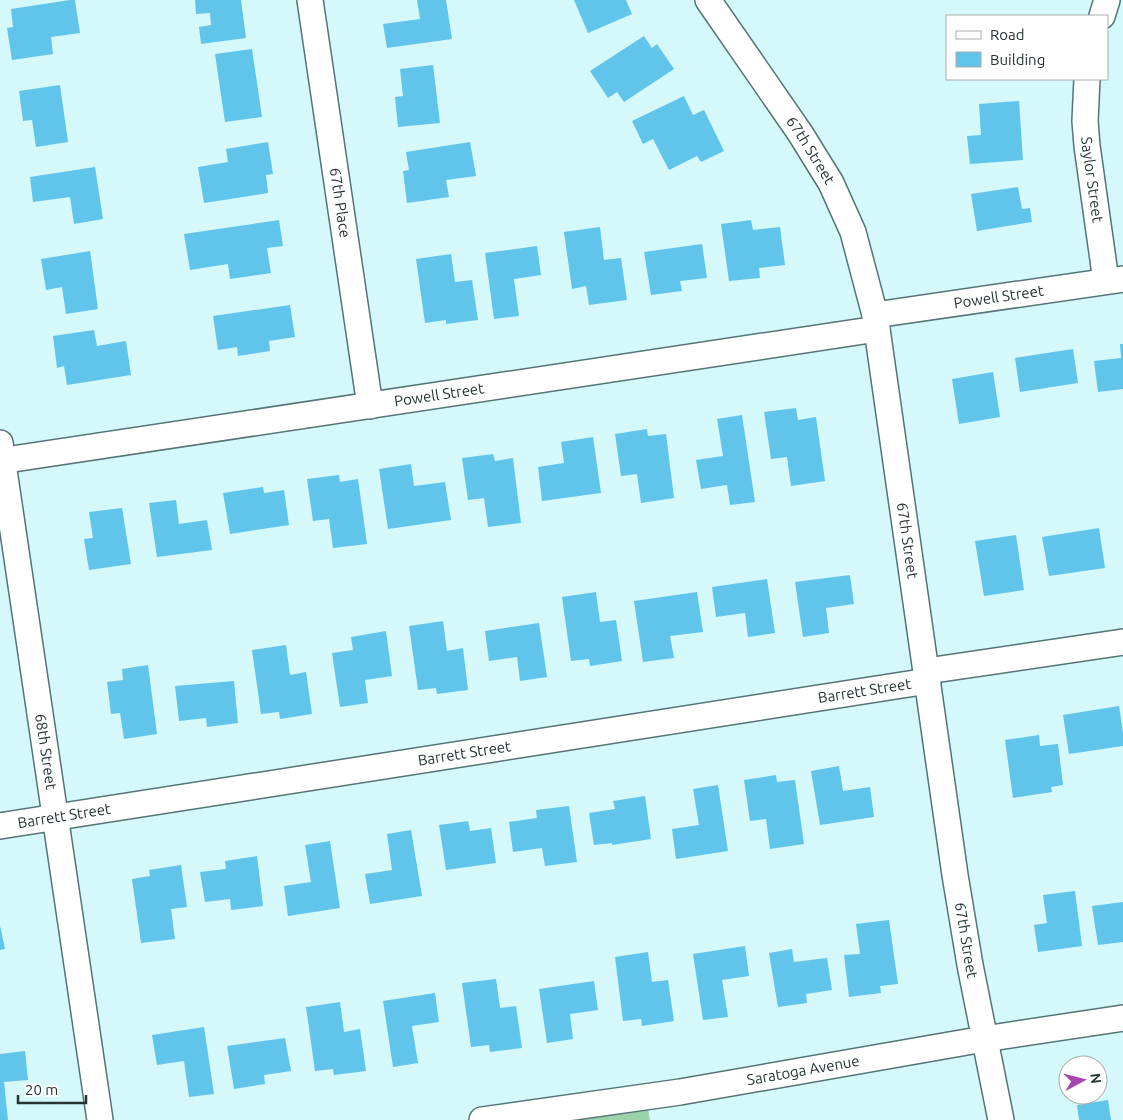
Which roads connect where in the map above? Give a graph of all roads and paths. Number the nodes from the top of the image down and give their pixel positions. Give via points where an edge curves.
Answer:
1 (310, 0) edge
2 (708, 0) edge
3 (1107, 0) edge
4 (1102, 15) edge
5 (1088, 80) edge
6 (1115, 280) edge
7 (876, 322) junction
8 (370, 406) junction
9 (1, 455) edge
10 (1123, 642) edge
11 (927, 676) junction
12 (55, 819) junction
13 (0, 826) edge
14 (1123, 1018) edge
15 (984, 1039) junction
16 (100, 1120) edge
17 (482, 1120) edge
18 (1001, 1120) edge

1 - 8 street, 67th Place
2 - 7 street, 67th Street via 831,183 853,232
3 - 4 street
5 - 6 street, Saylor Street via 1087,146
6 - 7 street, Powell Street
7 - 8 street, Powell Street
7 - 11 street, 67th Street
8 - 9 street, Powell Street
9 - 12 street, 68th Street
10 - 11 street, Barrett Street
11 - 12 street, Barrett Street
11 - 15 street, 67th Street via 957,884
12 - 13 street, Barrett Street
12 - 16 street, 68th Street
14 - 15 street, Saratoga Avenue
15 - 17 street, Saratoga Avenue via 680,1092
15 - 18 street, 67th Street

